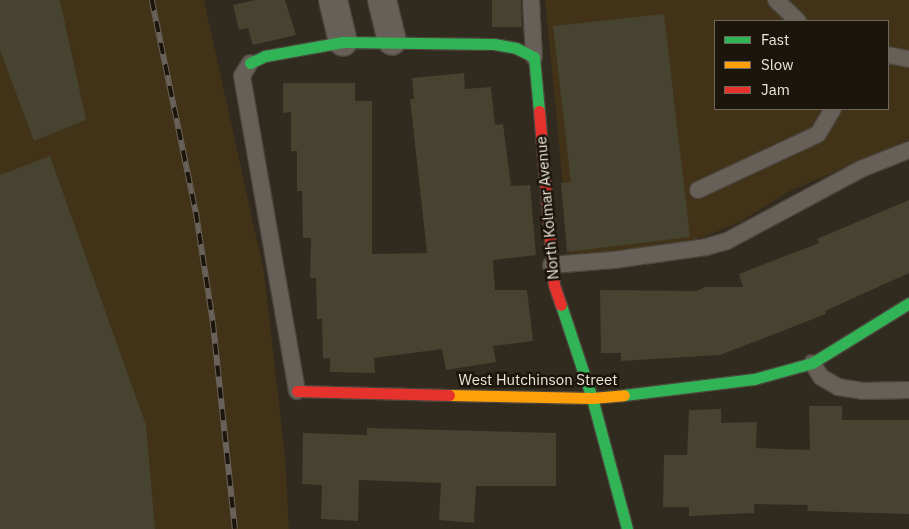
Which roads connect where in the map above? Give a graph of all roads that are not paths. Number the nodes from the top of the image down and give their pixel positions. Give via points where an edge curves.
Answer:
1 (333, 0) edge
2 (382, 0) edge
3 (531, 0) edge
4 (776, 0) edge
5 (797, 20) edge
6 (392, 41) junction
7 (343, 42) junction
8 (889, 55) edge
9 (534, 57) junction
10 (909, 59) edge
11 (250, 63) joint
12 (833, 110) edge
13 (909, 150) edge
14 (698, 190) dead end
15 (551, 265) junction
16 (909, 303) edge
17 (812, 363) junction
18 (909, 390) edge
19 (297, 391) joint
20 (592, 398) junction
21 (627, 529) edge

1 - 7 street
2 - 6 street
3 - 9 lane
4 - 5 lane
6 - 7 street
6 - 9 street via 494,44 516,48
7 - 11 street via 266,56
8 - 10 lane
9 - 15 street, North Kolmar Avenue
11 - 19 lane via 242,76
12 - 14 lane via 818,134
13 - 15 lane via 861,169 727,241 633,257
15 - 20 street, North Kolmar Avenue via 559,304
16 - 17 street, West Hutchinson Street
17 - 18 lane via 821,377 838,387
17 - 20 street, West Hutchinson Street via 754,379 676,391
19 - 20 street, West Hutchinson Street
20 - 21 street, North Kolmar Avenue

